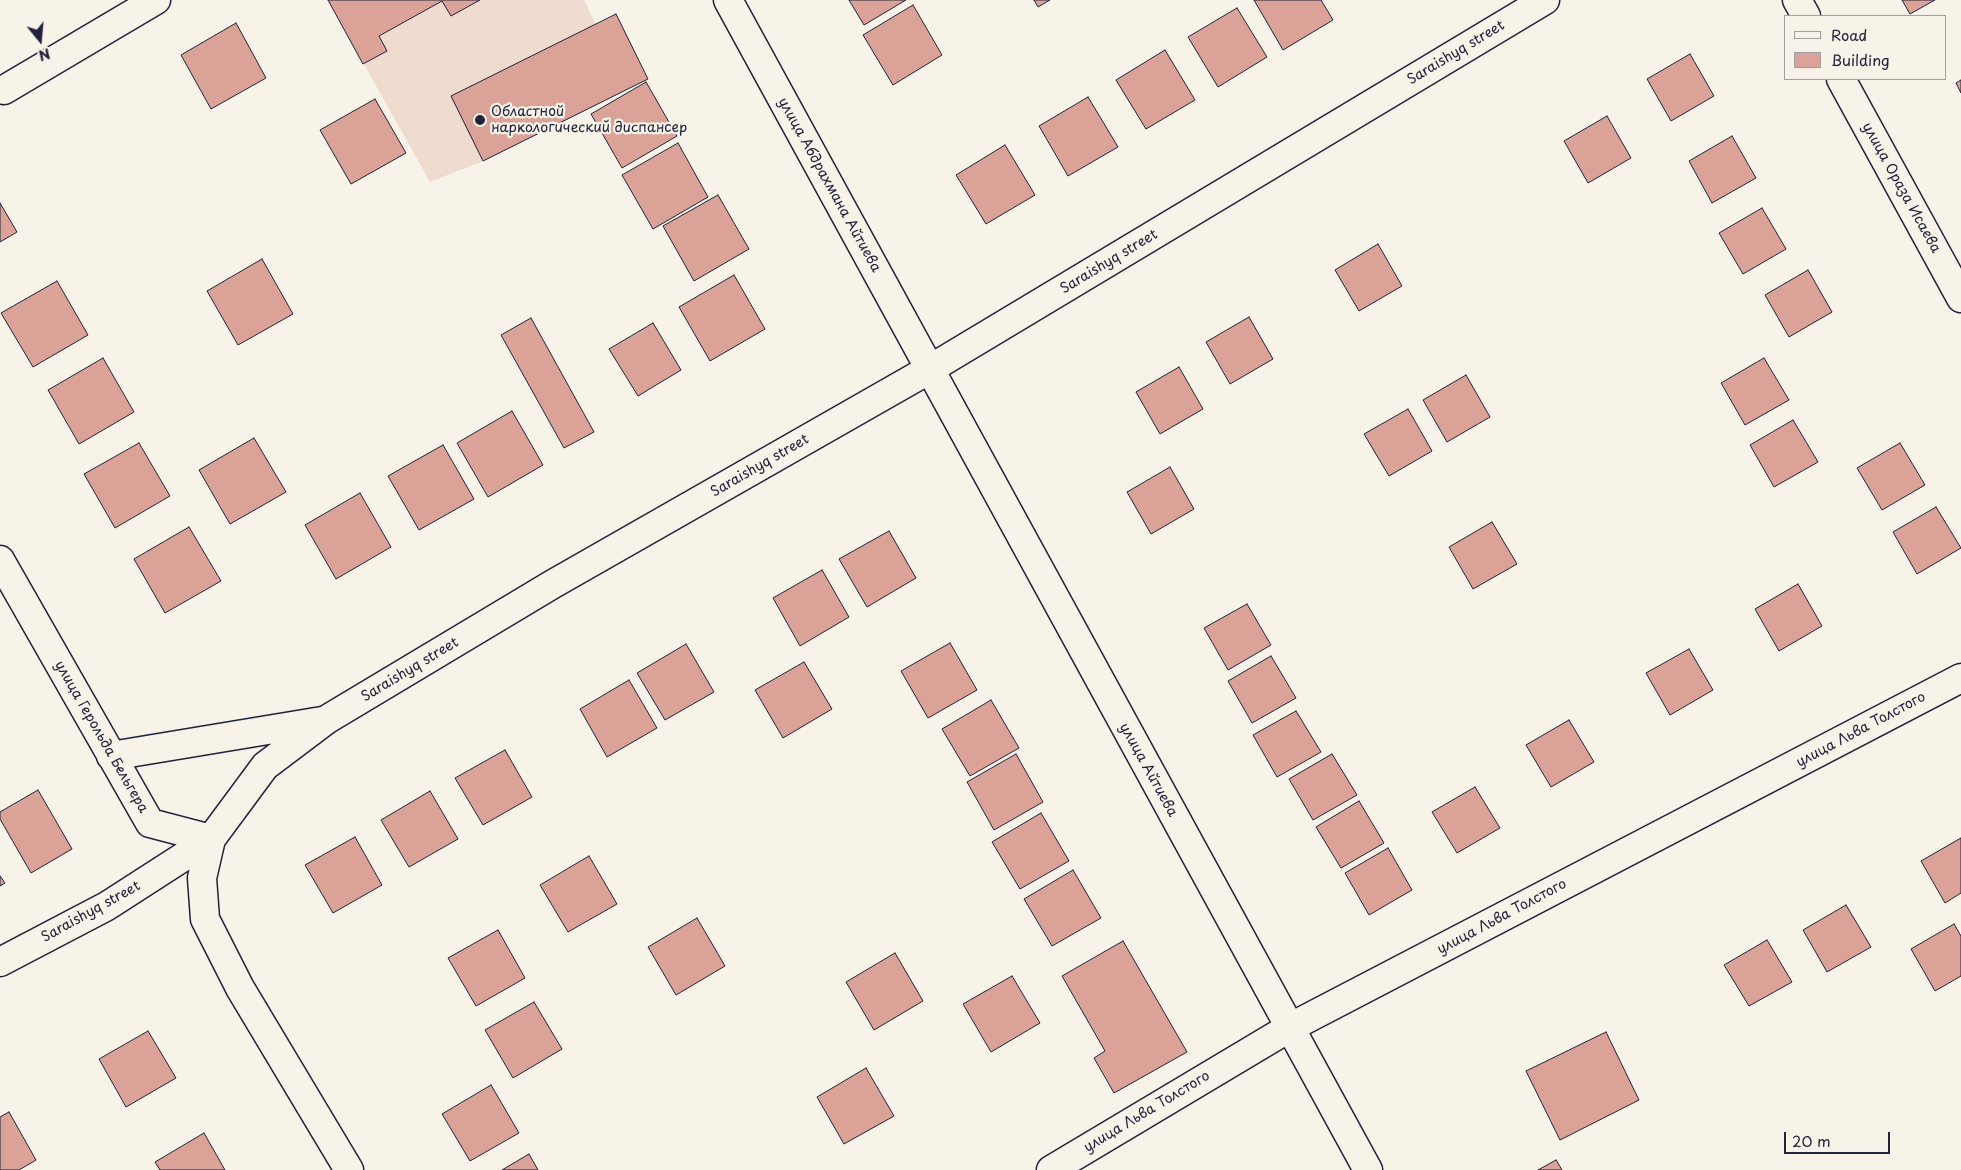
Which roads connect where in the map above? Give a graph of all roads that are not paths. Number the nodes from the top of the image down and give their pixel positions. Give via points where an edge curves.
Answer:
1 (156, 0) edge
2 (728, 0) edge
3 (1546, 0) edge
4 (1797, 0) edge
5 (1805, 15) edge
6 (1842, 80) edge
7 (4, 90) dead end
8 (1961, 298) edge
9 (930, 369) junction
10 (0, 560) edge
11 (1961, 678) edge
12 (326, 720) junction
13 (111, 756) junction
14 (211, 839) junction
15 (0, 962) edge
16 (1289, 1028) junction
17 (348, 1170) edge
18 (1051, 1170) edge
19 (1368, 1170) edge

1 - 7 street
2 - 9 street, улица Абдрахмана Айтиева
3 - 9 street, Saraishyq street
4 - 5 street
6 - 8 street, улица Ораза Исаева
9 - 12 street, Saraishyq street via 553,584
9 - 16 street, улица Айтиева
10 - 13 street, улица Герольда Бельгера
11 - 16 street, улица Льва Толстого
12 - 13 street
12 - 14 street, Saraishyq street via 265,766
13 - 14 street, улица Герольда Бельгера via 150,823
14 - 15 street, Saraishyq street via 107,906
14 - 17 street via 202,878 205,918 240,988
16 - 18 street, улица Льва Толстого
16 - 19 street, улица Айтиева

